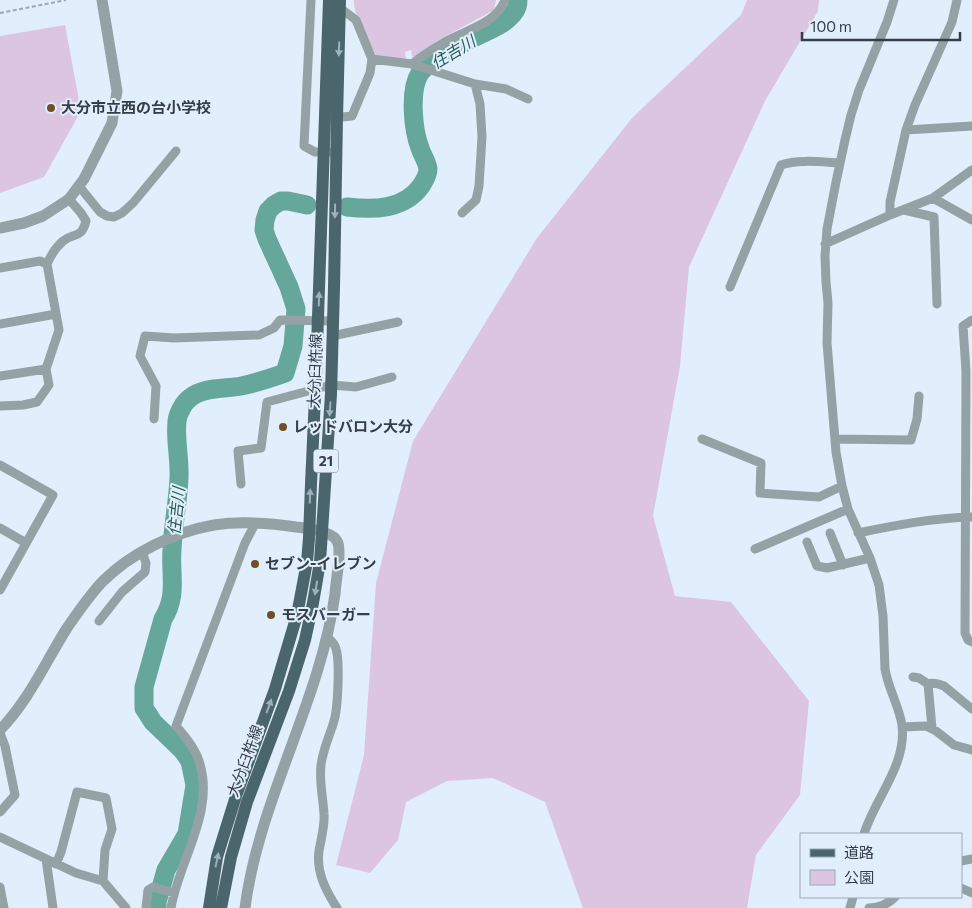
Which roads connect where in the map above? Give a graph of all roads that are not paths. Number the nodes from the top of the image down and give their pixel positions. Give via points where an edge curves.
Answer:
1 (102, 0) edge
2 (311, 0) edge
3 (329, 0) edge
4 (505, 0) edge
5 (894, 0) edge
6 (957, 0) edge
7 (340, 4) edge
8 (372, 59) junction
9 (414, 65) junction
10 (475, 84) junction
11 (528, 99) dead end
12 (330, 118) junction
13 (972, 126) edge
14 (906, 130) junction
15 (176, 151) dead end
16 (330, 152) junction
17 (839, 164) junction
18 (972, 170) edge
19 (79, 186) junction
20 (933, 198) junction
21 (69, 199) junction
22 (903, 210) junction
23 (462, 213) dead end
24 (890, 215) junction
25 (972, 220) edge
26 (0, 228) edge
27 (825, 244) junction
28 (47, 264) junction
29 (0, 268) edge
30 (730, 286) dead end
31 (937, 304) dead end
32 (56, 314) junction
33 (318, 320) junction
34 (972, 320) edge
35 (333, 321) junction
36 (398, 322) dead end
37 (0, 324) edge
38 (332, 336) junction
39 (46, 369) junction
40 (0, 376) edge
41 (392, 377) dead end
42 (331, 385) junction
43 (316, 389) junction
44 (919, 396) dead end
45 (0, 406) edge
46 (154, 419) dead end
47 (702, 439) dead end
48 (835, 439) junction
49 (0, 465) edge
50 (241, 484) dead end
51 (842, 486) junction
52 (848, 509) junction
53 (969, 517) edge
54 (255, 524) junction
55 (0, 528) edge
56 (315, 530) junction
57 (830, 533) dead end
58 (858, 534) junction
59 (807, 542) dead end
60 (26, 543) junction
61 (756, 549) dead end
62 (142, 552) junction
63 (870, 558) junction
64 (843, 565) junction
65 (0, 590) edge
66 (99, 621) dead end
67 (327, 637) junction
68 (972, 642) edge
69 (913, 677) dead end
70 (928, 684) junction
71 (972, 709) edge
72 (902, 727) junction
73 (932, 728) junction
74 (0, 732) edge
75 (972, 750) edge
76 (0, 812) edge
77 (864, 833) edge
78 (0, 837) edge
79 (46, 859) junction
80 (56, 864) junction
81 (103, 881) junction
82 (0, 887) edge
83 (170, 892) junction
84 (894, 898) edge
85 (4, 908) edge
86 (53, 908) edge
87 (126, 908) edge
88 (146, 908) edge
89 (171, 908) edge
90 (209, 908) edge
91 (221, 908) edge
92 (245, 908) edge
93 (337, 908) edge
94 (868, 908) edge

1 - 19 street via 117,91 112,123
2 - 16 street via 304,146 315,152
3 - 12 main road, 大分臼杵線 / 21
4 - 9 street via 501,9 488,20 446,42
5 - 17 street via 859,90
6 - 14 street via 952,22
7 - 8 street via 356,20
7 -> 12 main road, 大分臼杵線 / 21
8 - 9 street
8 - 12 street via 370,73 352,116
9 - 10 street
10 - 11 street via 506,89
10 - 23 street via 482,137 479,186 476,200
12 - 16 main road, 大分臼杵線 / 21
13 - 14 street
14 - 24 street
15 - 19 street via 134,203 114,217 100,212
33 -> 16 main road, 大分臼杵線 / 21
16 -> 35 main road, 大分臼杵線 / 21
17 - 27 street
17 - 30 street via 781,165
18 - 20 street
19 - 21 street
20 - 22 street
20 - 25 street
21 - 26 street via 43,216
21 - 28 street via 86,221 84,229 64,240
22 - 24 street
22 - 31 street via 934,218
24 - 27 street
27 - 48 street via 827,343
28 - 29 street via 40,260
28 - 32 street
32 - 37 street
32 - 39 street via 58,330
33 - 35 street
33 - 43 main road, 大分臼杵線 / 21
33 - 46 street via 280,320 274,328 259,335 145,336 140,356 156,386
34 - 53 street via 963,326
35 - 38 main road, 大分臼杵線 / 21
36 - 38 street
38 - 42 main road, 大分臼杵線 / 21
39 - 40 street
39 - 45 street via 49,385 37,402
41 - 42 street via 356,387
42 - 43 street
42 -> 56 main road, 大分臼杵線 / 21
43 - 50 street via 267,402 261,448 238,451
56 -> 43 main road, 大分臼杵線 / 21
44 - 48 street via 911,440
47 - 51 street via 762,463 760,493 819,497
48 - 51 street
49 - 60 street via 53,495
51 - 52 street
52 - 58 street
52 - 61 street
53 - 58 street via 932,519
53 - 68 street via 965,633
54 - 56 street
54 - 62 street via 214,525
54 - 83 street via 176,726 189,740 199,761 203,781 197,829
55 - 60 street
56 - 67 street via 336,539 339,548
90 -> 56 main road, 大分臼杵線 / 21 via 217,857 275,689 297,615
56 -> 91 main road, 大分臼杵線 / 21 via 320,562 305,640 247,802 230,857
57 - 64 street
58 - 63 street
59 - 64 street via 817,566
60 - 65 street
62 - 66 street via 145,572 122,592
62 - 74 street via 114,572 84,604 22,704
63 - 64 street
63 - 72 street via 881,599 886,676
67 - 92 street via 264,824
67 - 93 street via 337,650 338,677 335,719 321,764 324,816 318,854 324,886
69 - 70 street
70 - 71 street via 944,686
70 - 73 street
72 - 73 street
72 - 77 street via 901,748 895,767
73 - 75 street via 954,745
74 - 76 street via 6,746 15,795
78 - 79 street
79 - 80 street
79 - 86 street
80 - 81 street
80 - 81 street via 77,792 106,798 112,829 105,850
81 - 87 street
82 - 85 street
83 - 88 street via 148,890
83 - 89 street
84 - 94 street via 875,908

